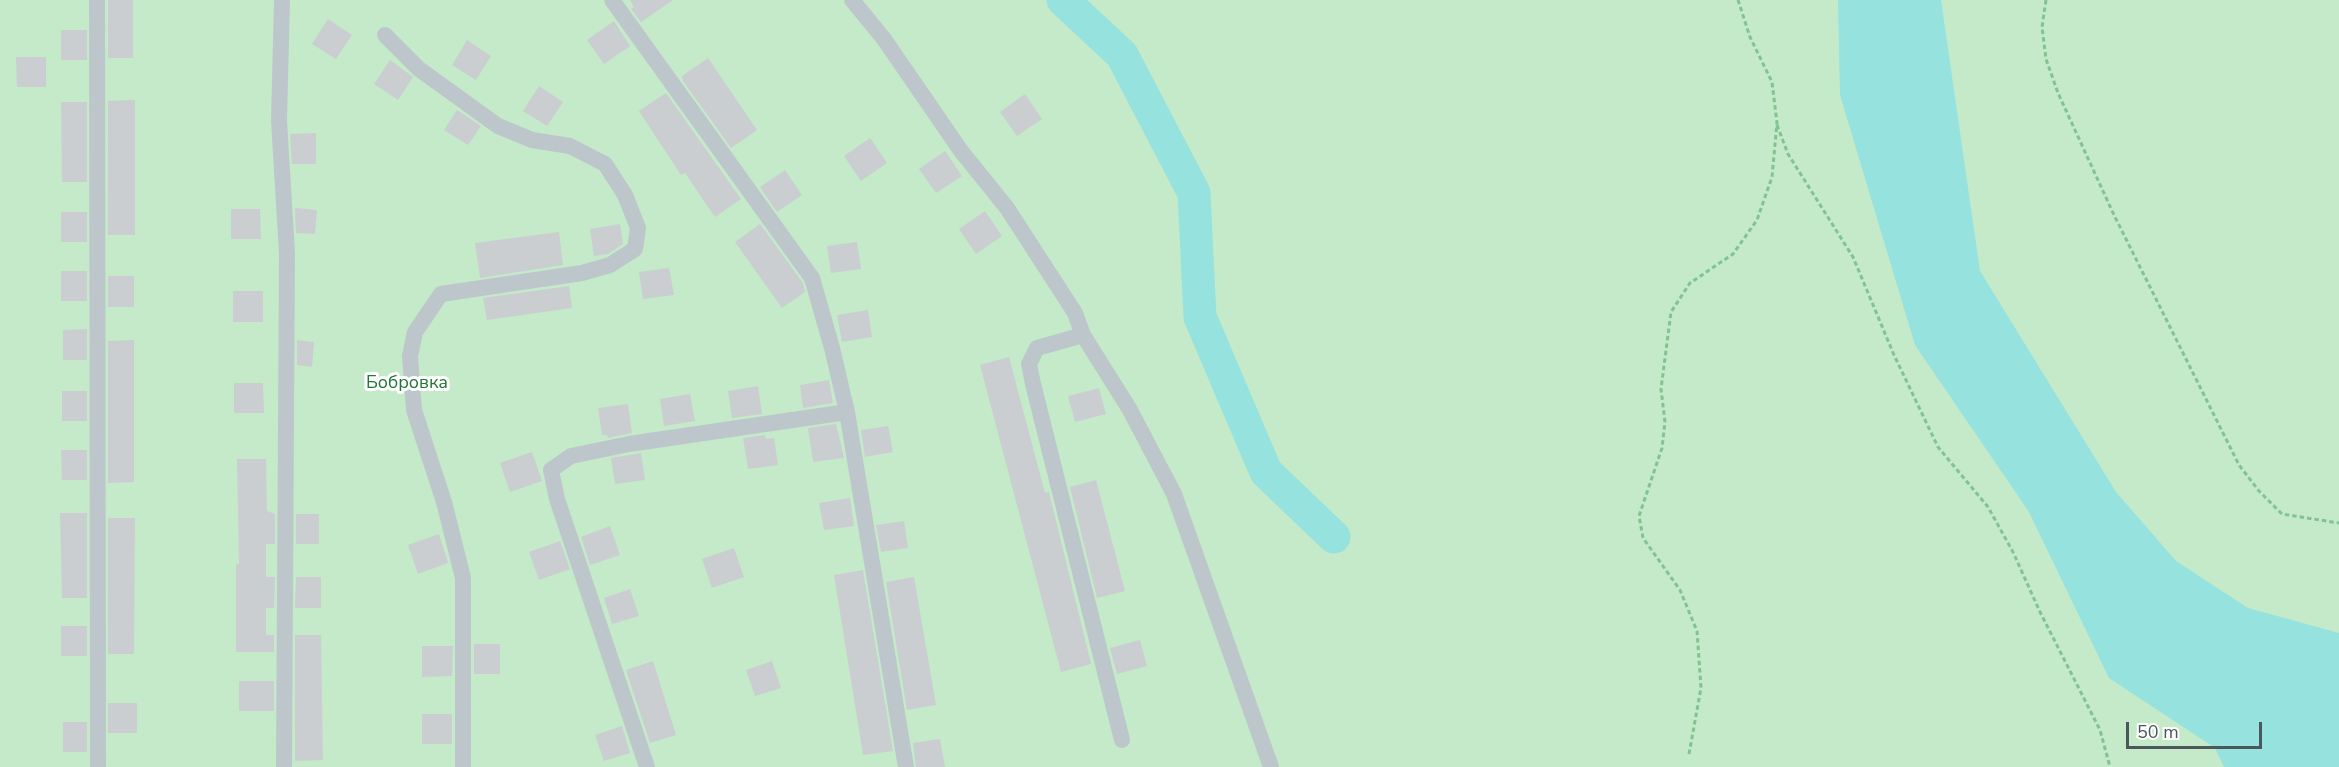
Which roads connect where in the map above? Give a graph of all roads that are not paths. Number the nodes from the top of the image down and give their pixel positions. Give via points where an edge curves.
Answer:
1 (97, 0) edge
2 (282, 0) edge
3 (612, 0) edge
4 (852, 0) edge
5 (385, 35) dead end
6 (1083, 336) junction
7 (847, 412) junction
8 (1122, 740) dead end
9 (98, 767) edge
10 (284, 767) edge
11 (463, 767) edge
12 (647, 767) edge
13 (906, 767) edge
14 (1271, 767) edge

1 - 9 street
2 - 10 street via 279,121 287,253
3 - 7 street via 812,278
4 - 6 street via 1007,208 1075,313
5 - 11 street via 419,69 498,126 532,140 570,146 605,164 625,195 638,228 635,249 610,265 582,273 441,294 415,332 410,356 414,410 444,502 462,578
6 - 8 street via 1037,348 1029,364
6 - 14 street via 1130,410 1174,494
7 - 12 street via 617,446 571,456 551,470 560,509
7 - 13 street

